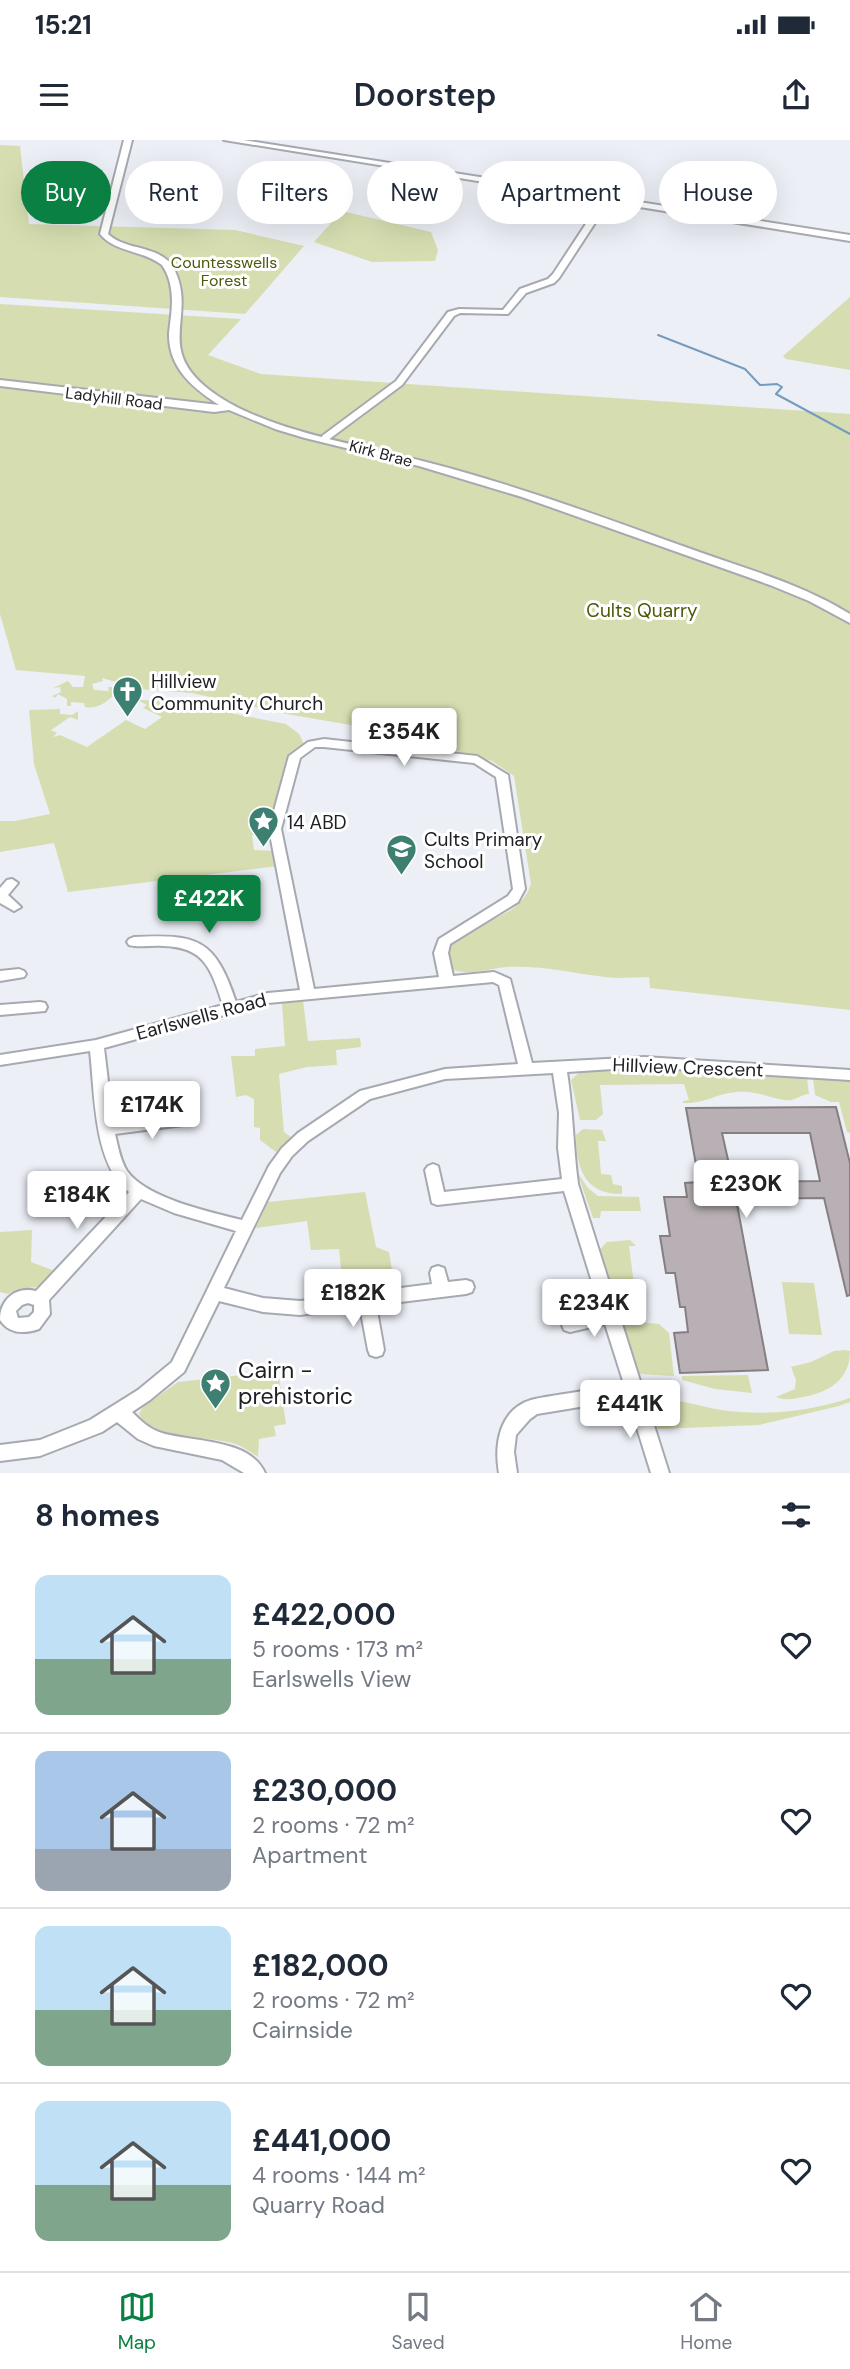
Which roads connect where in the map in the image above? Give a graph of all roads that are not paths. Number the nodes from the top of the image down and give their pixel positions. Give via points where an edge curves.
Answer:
1 (128, 140) edge
2 (228, 140) edge
3 (477, 180) edge
4 (645, 206) edge
5 (590, 224) edge
6 (850, 238) edge
7 (0, 383) edge
8 (228, 407) junction
9 (325, 438) junction
10 (850, 619) edge
11 (12, 883) dead end
12 (14, 907) dead end
13 (134, 942) dead end
14 (19, 974) dead end
15 (0, 976) edge
16 (447, 981) junction
17 (308, 993) junction
18 (230, 1006) junction
19 (40, 1007) dead end
20 (0, 1010) edge
21 (96, 1045) junction
22 (0, 1060) edge
23 (559, 1067) junction
24 (526, 1068) junction
25 (850, 1075) edge
26 (191, 1118) dead end
27 (108, 1129) junction
28 (433, 1170) dead end
29 (570, 1184) junction
30 (141, 1190) junction
31 (246, 1227) junction
32 (438, 1273) dead end
33 (466, 1287) dead end
34 (442, 1291) junction
35 (215, 1293) junction
36 (39, 1299) dead end
37 (367, 1302) junction
38 (611, 1316) junction
39 (570, 1325) dead end
40 (376, 1350) dead end
41 (635, 1390) junction
42 (119, 1412) junction
43 (0, 1453) edge
44 (256, 1473) edge
45 (508, 1473) edge
46 (660, 1473) edge

1 - 8 street, Kirk Brae via 104,234 110,242 155,256 170,268 176,290 172,351 184,372
2 - 3 street
4 - 6 street
5 - 9 street via 553,279 523,291 505,312 452,314 399,383
7 - 8 street, Ladyhill Road via 180,406
8 - 9 street, Kirk Brae
9 - 10 street, Kirk Brae via 551,502 775,583
11 - 12 street via 0,897
13 - 18 street via 178,941 208,954 220,971
14 - 15 street
16 - 17 street, Earlswells Road
16 - 17 street via 441,953 444,942 513,899 519,889 502,775 477,760 312,744 290,764 275,829
16 - 24 street, Earlswells Road via 495,977 505,982
17 - 18 street, Earlswells Road
18 - 21 street, Earlswells Road
19 - 20 street
21 - 22 street, Earlswells Road
21 - 27 street
23 - 24 street, Hillview Crescent
23 - 25 street, Hillview Crescent via 644,1062
23 - 29 street
24 - 31 street, Hillview Crescent via 445,1074 365,1095 287,1152
26 - 27 street
27 - 30 street via 122,1176
28 - 29 street via 437,1199
29 - 38 street
30 - 31 street via 172,1206
30 - 36 street
31 - 35 street, Hillview Crescent
32 - 34 street
33 - 34 street
34 - 37 street
35 - 37 street via 300,1308
35 - 42 street, Hillview Crescent via 178,1367
37 - 40 street
38 - 39 street
38 - 41 street
41 - 45 street via 533,1407 520,1415 504,1439
41 - 46 street
42 - 43 street, Hillview Crescent via 70,1438
42 - 44 street via 156,1439 231,1454 246,1461

